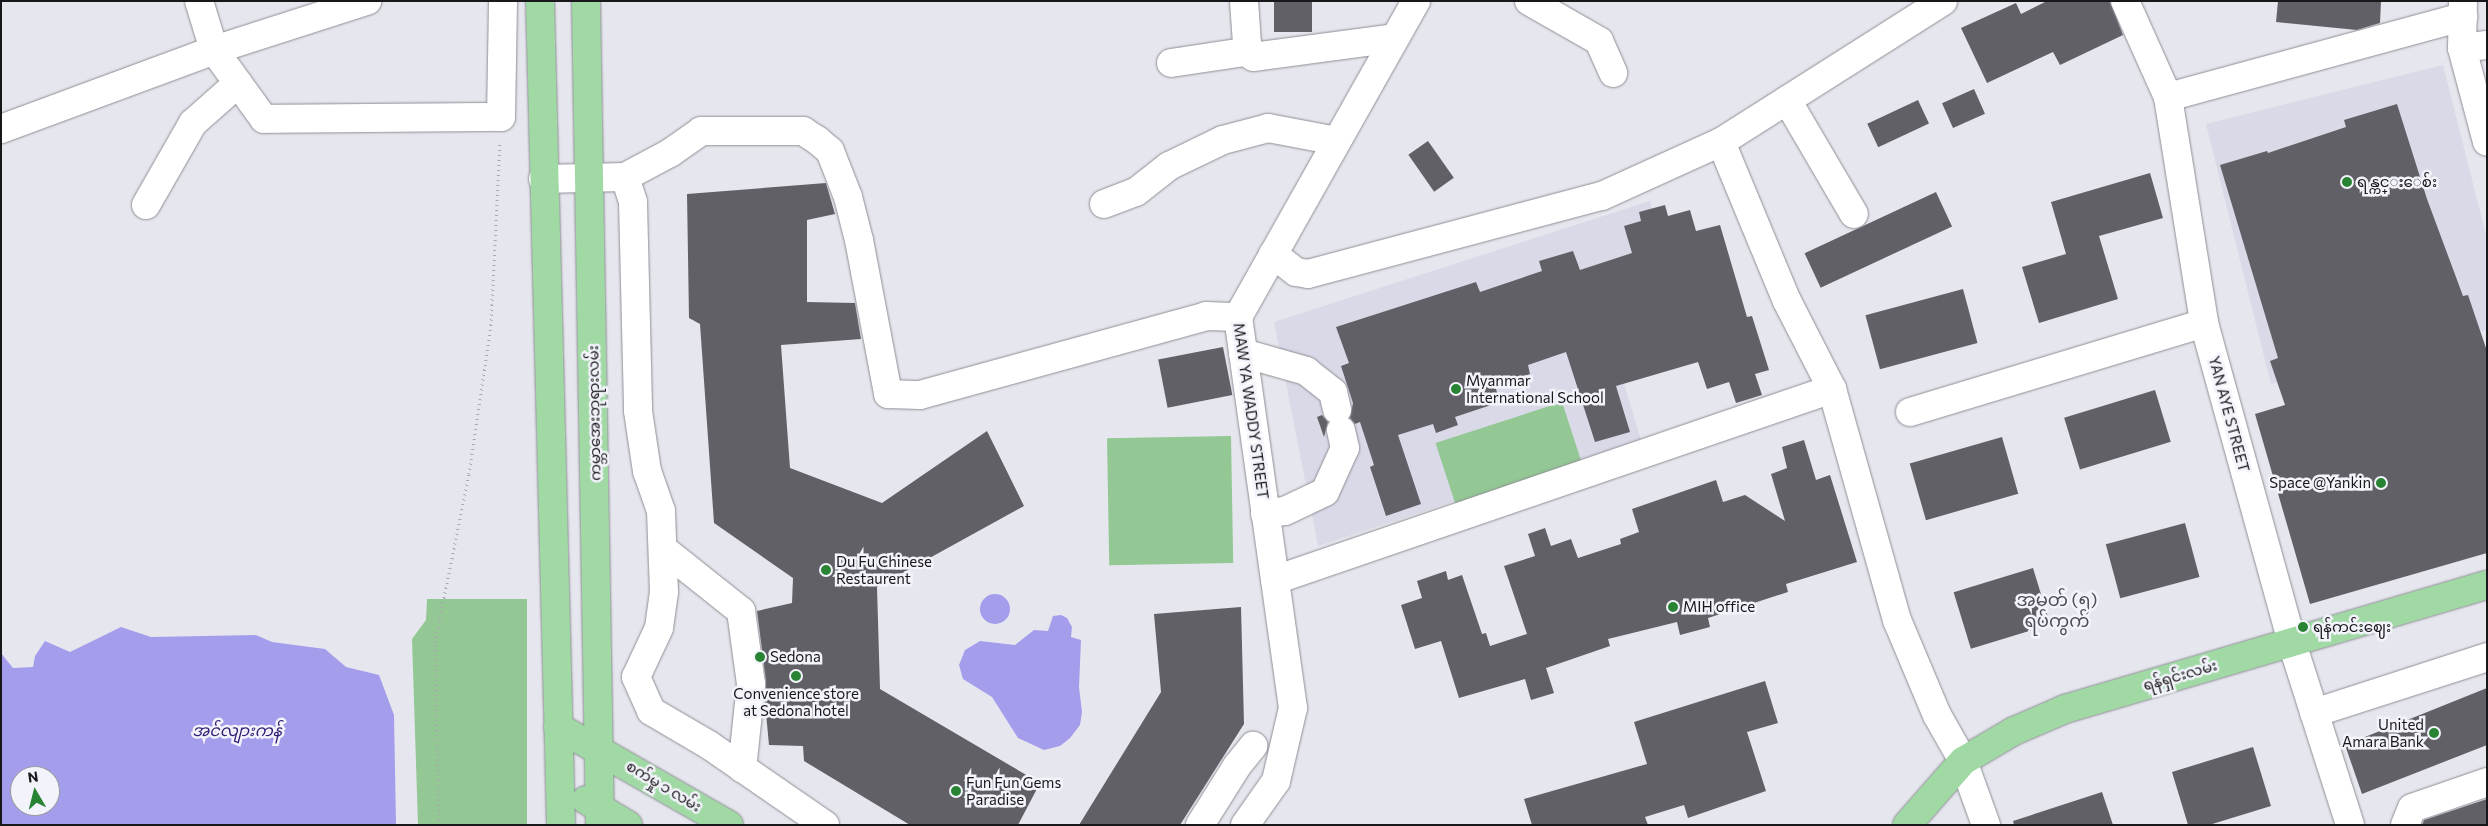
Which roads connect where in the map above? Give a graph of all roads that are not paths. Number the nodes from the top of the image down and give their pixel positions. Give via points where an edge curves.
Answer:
1 (199, 1) edge
2 (367, 1) edge
3 (503, 1) edge
4 (540, 1) edge
5 (586, 1) edge
6 (1244, 1) edge
7 (1416, 1) edge
8 (1529, 1) edge
9 (1944, 1) edge
10 (2125, 1) edge
11 (2463, 9) edge
12 (1395, 38) junction
13 (2474, 47) edge
14 (214, 50) junction
15 (1250, 51) junction
16 (1170, 63) dead end
17 (1613, 72) dead end
18 (238, 83) junction
19 (2168, 97) junction
20 (1787, 100) junction
21 (1, 129) edge
22 (1337, 141) junction
23 (1721, 142) junction
24 (2487, 142) edge
25 (626, 177) junction
26 (591, 178) junction
27 (543, 179) junction
28 (1104, 204) dead end
29 (146, 206) dead end
30 (1854, 214) dead end
31 (1273, 254) junction
32 (1238, 317) junction
33 (2204, 322) junction
34 (1243, 353) junction
35 (1832, 390) junction
36 (1910, 412) dead end
37 (1265, 514) junction
38 (663, 549) junction
39 (1275, 580) junction
40 (2487, 585) edge
41 (2292, 642) junction
42 (2487, 657) edge
43 (2314, 713) junction
44 (558, 727) junction
45 (1253, 746) dead end
46 (600, 748) junction
47 (1963, 761) junction
48 (742, 769) junction
49 (2487, 782) edge
50 (560, 786) junction
51 (600, 816) edge
52 (561, 825) edge
53 (628, 825) edge
54 (729, 825) edge
55 (825, 825) edge
56 (1200, 825) edge
57 (1245, 825) edge
58 (1907, 825) edge
59 (1986, 825) edge
60 (2350, 825) edge
61 (2405, 825) edge

1 - 14 street
2 - 14 street
3 - 18 street via 501,117 264,119
4 - 27 main road
5 - 26 main road, ကမ္ဘာအေးဘုရားလမ်း
6 - 15 street
7 - 12 street, MAW YA WADDY STREET
8 - 17 street via 1599,41
9 - 20 street
10 - 19 street, YAN AYE STREET
11 - 13 street
11 - 19 street
12 - 15 street via 1266,57 1253,57
12 - 22 street, MAW YA WADDY STREET
13 - 24 street
14 - 18 street
14 - 21 street
15 - 16 street
18 - 29 street via 193,123
19 - 33 street, YAN AYE STREET
20 - 23 street
20 - 30 street
22 - 28 street via 1268,128 1223,140 1169,166 1136,192
22 - 31 street, MAW YA WADDY STREET
23 - 31 street via 1602,196 1308,274 1296,272
23 - 35 street via 1788,302
25 - 26 street
25 - 32 street via 670,153 701,131 804,131 817,140 830,151 848,197 888,394 920,395 1206,316
25 - 38 street via 633,202 636,245 638,411 647,471 661,511
26 - 27 street
26 - 46 main road, ကမ္ဘာအေးဘုရားလမ်း
27 - 44 main road
31 - 32 street, MAW YA WADDY STREET
32 - 34 street, MAW YA WADDY STREET
33 - 36 street
33 - 41 street, YAN AYE STREET
34 - 37 street, MAW YA WADDY STREET
34 - 37 street via 1306,371 1333,392 1345,448 1324,492 1286,511
35 - 39 street
35 - 47 street via 1897,620 1937,715
37 - 39 street, MAW YA WADDY STREET
38 - 48 street via 741,610 751,684
38 - 48 street via 664,592 659,628 636,677 651,711
39 - 57 street, MAW YA WADDY STREET via 1293,708 1276,780
40 - 41 main road, ရန်ရှင်းလမ်း
41 - 43 street, YAN AYE STREET
41 - 47 main road, ရန်ရှင်းလမ်း via 2065,710 2014,731
42 - 43 street
43 - 60 street, YAN AYE STREET
44 - 46 main road, စက်မှု ၁ လမ်း
44 - 50 main road
45 - 56 street
46 - 51 main road, ကမ္ဘာအေးဘုရားလမ်း
46 - 54 main road, စက်မှု ၁ လမ်း
47 - 58 main road, ရန်ရှင်းလမ်း
47 - 59 street
48 - 55 street
49 - 61 street via 2412,808
50 - 51 main road
50 - 52 main road
51 - 53 main road

